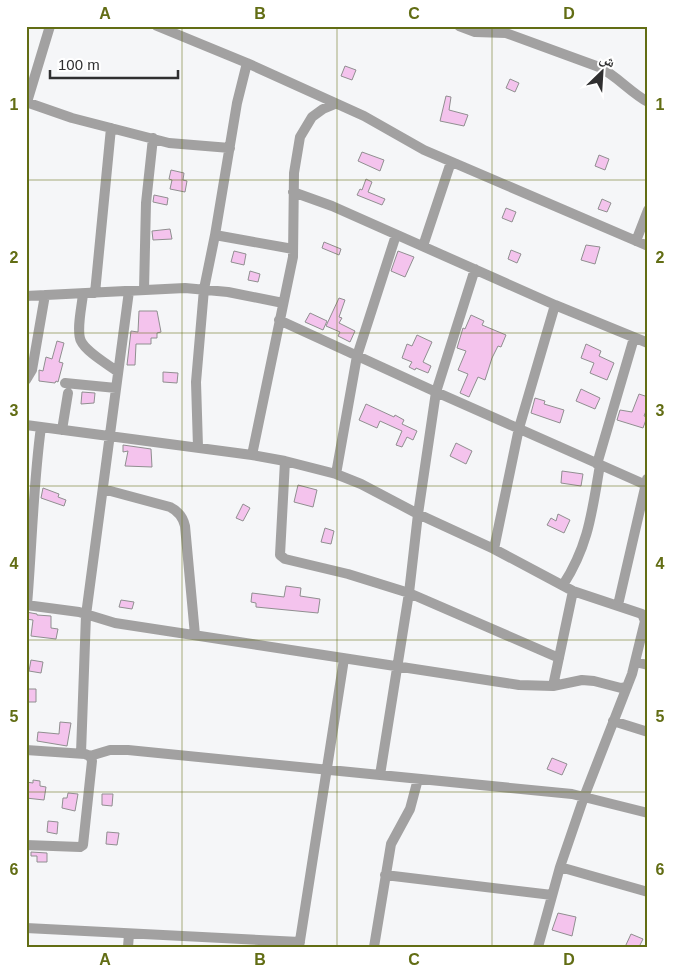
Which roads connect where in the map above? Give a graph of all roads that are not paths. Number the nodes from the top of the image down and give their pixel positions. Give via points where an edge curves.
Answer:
1 (50, 26) edge
2 (157, 26) edge
3 (459, 26) edge
4 (247, 63) junction
5 (27, 102) edge
6 (648, 102) edge
7 (335, 104) junction
8 (111, 128) junction
9 (153, 138) junction
10 (230, 148) junction
11 (452, 162) junction
12 (293, 192) junction
13 (648, 210) edge
14 (215, 235) junction
15 (396, 235) junction
16 (636, 241) junction
17 (423, 246) junction
18 (648, 246) edge
19 (293, 249) junction
20 (475, 269) junction
21 (204, 289) junction
22 (144, 290) junction
23 (129, 291) junction
24 (95, 293) junction
25 (83, 294) junction
26 (45, 295) junction
27 (26, 296) edge
28 (283, 303) junction
29 (555, 305) junction
30 (279, 320) junction
31 (634, 338) junction
32 (648, 343) edge
33 (357, 356) junction
34 (118, 372) junction
35 (26, 380) edge
36 (116, 388) junction
37 (436, 392) junction
38 (26, 425) edge
39 (42, 427) junction
40 (519, 428) junction
41 (62, 430) junction
42 (110, 436) junction
43 (198, 447) junction
44 (252, 455) junction
45 (285, 461) junction
46 (599, 464) junction
47 (336, 474) junction
48 (647, 482) edge
49 (103, 489) junction
50 (645, 504) edge
51 (30, 508) edge
52 (418, 514) junction
53 (494, 549) junction
54 (563, 585) junction
55 (573, 591) junction
56 (409, 593) junction
57 (27, 605) edge
58 (618, 605) junction
59 (86, 614) junction
60 (646, 618) edge
61 (195, 635) junction
62 (559, 658) junction
63 (344, 659) junction
64 (635, 662) junction
65 (648, 665) edge
66 (397, 666) junction
67 (553, 686) junction
68 (627, 687) junction
69 (613, 722) junction
70 (648, 732) edge
71 (26, 750) edge
72 (85, 755) junction
73 (326, 769) junction
74 (380, 775) junction
75 (418, 779) junction
76 (584, 797) junction
77 (648, 813) edge
78 (26, 845) edge
79 (560, 867) junction
80 (385, 875) junction
81 (648, 892) edge
82 (552, 895) junction
83 (26, 928) edge
84 (129, 934) junction
85 (299, 944) edge
86 (541, 946) edge
87 (128, 947) edge
88 (374, 947) edge

1 - 5 street
2 - 4 street
3 - 6 street via 475,32 506,33 599,67
4 - 7 street
4 - 10 street
5 - 8 street
7 - 11 street
7 - 12 street via 317,113 303,130 296,155
8 - 9 street
8 - 24 street
9 - 10 street via 169,143
9 - 22 street via 146,203
10 - 14 street
11 - 16 street
11 - 17 street
12 - 15 street
12 - 19 street
13 - 16 street
14 - 19 street
14 - 21 street
15 - 17 street
15 - 33 street
16 - 18 street
17 - 20 street
19 - 28 street
20 - 29 street
20 - 37 street
21 - 22 street
21 - 28 street
21 - 43 street via 196,382
22 - 23 street
23 - 24 street
23 - 34 street
24 - 25 street
25 - 26 street
25 - 34 street via 79,335 82,342
26 - 27 street
26 - 35 street via 32,370
28 - 30 street
29 - 31 street
29 - 40 street
30 - 33 street
30 - 44 street
31 - 32 street
31 - 46 street
33 - 37 street
33 - 47 street
34 - 36 street
36 - 41 street via 67,388
36 - 42 street
37 - 40 street
37 - 52 street
38 - 39 street
39 - 41 street
39 - 51 street
40 - 46 street
40 - 53 street
41 - 42 street
42 - 43 street
42 - 49 street
43 - 44 street
44 - 45 street
45 - 47 street
45 - 56 street via 280,555 288,560
46 - 48 street
46 - 54 street via 587,536
47 - 52 street via 382,493
48 - 50 street
49 - 59 street
49 - 61 street via 170,507 182,518
50 - 58 street
51 - 57 street
52 - 53 street
52 - 56 street
53 - 54 street
54 - 55 street
55 - 58 street
55 - 62 street
56 - 62 street
56 - 66 street
57 - 59 street
58 - 60 street
59 - 61 street via 108,621
59 - 72 street
60 - 64 street
61 - 63 street
62 - 67 street
63 - 66 street
63 - 73 street
64 - 65 street
64 - 68 street
66 - 67 street via 519,685
66 - 74 street
67 - 68 street via 582,680
68 - 69 street
69 - 70 street
69 - 76 street
71 - 72 street
72 - 73 street via 128,750
72 - 78 street via 92,761 84,845
73 - 74 street
73 - 85 street
74 - 75 street
75 - 76 street
75 - 80 street via 410,809 391,844
76 - 77 street
76 - 79 street
79 - 81 street
79 - 82 street
80 - 82 street
80 - 88 street
82 - 86 street
83 - 84 street
84 - 85 street
84 - 87 street

